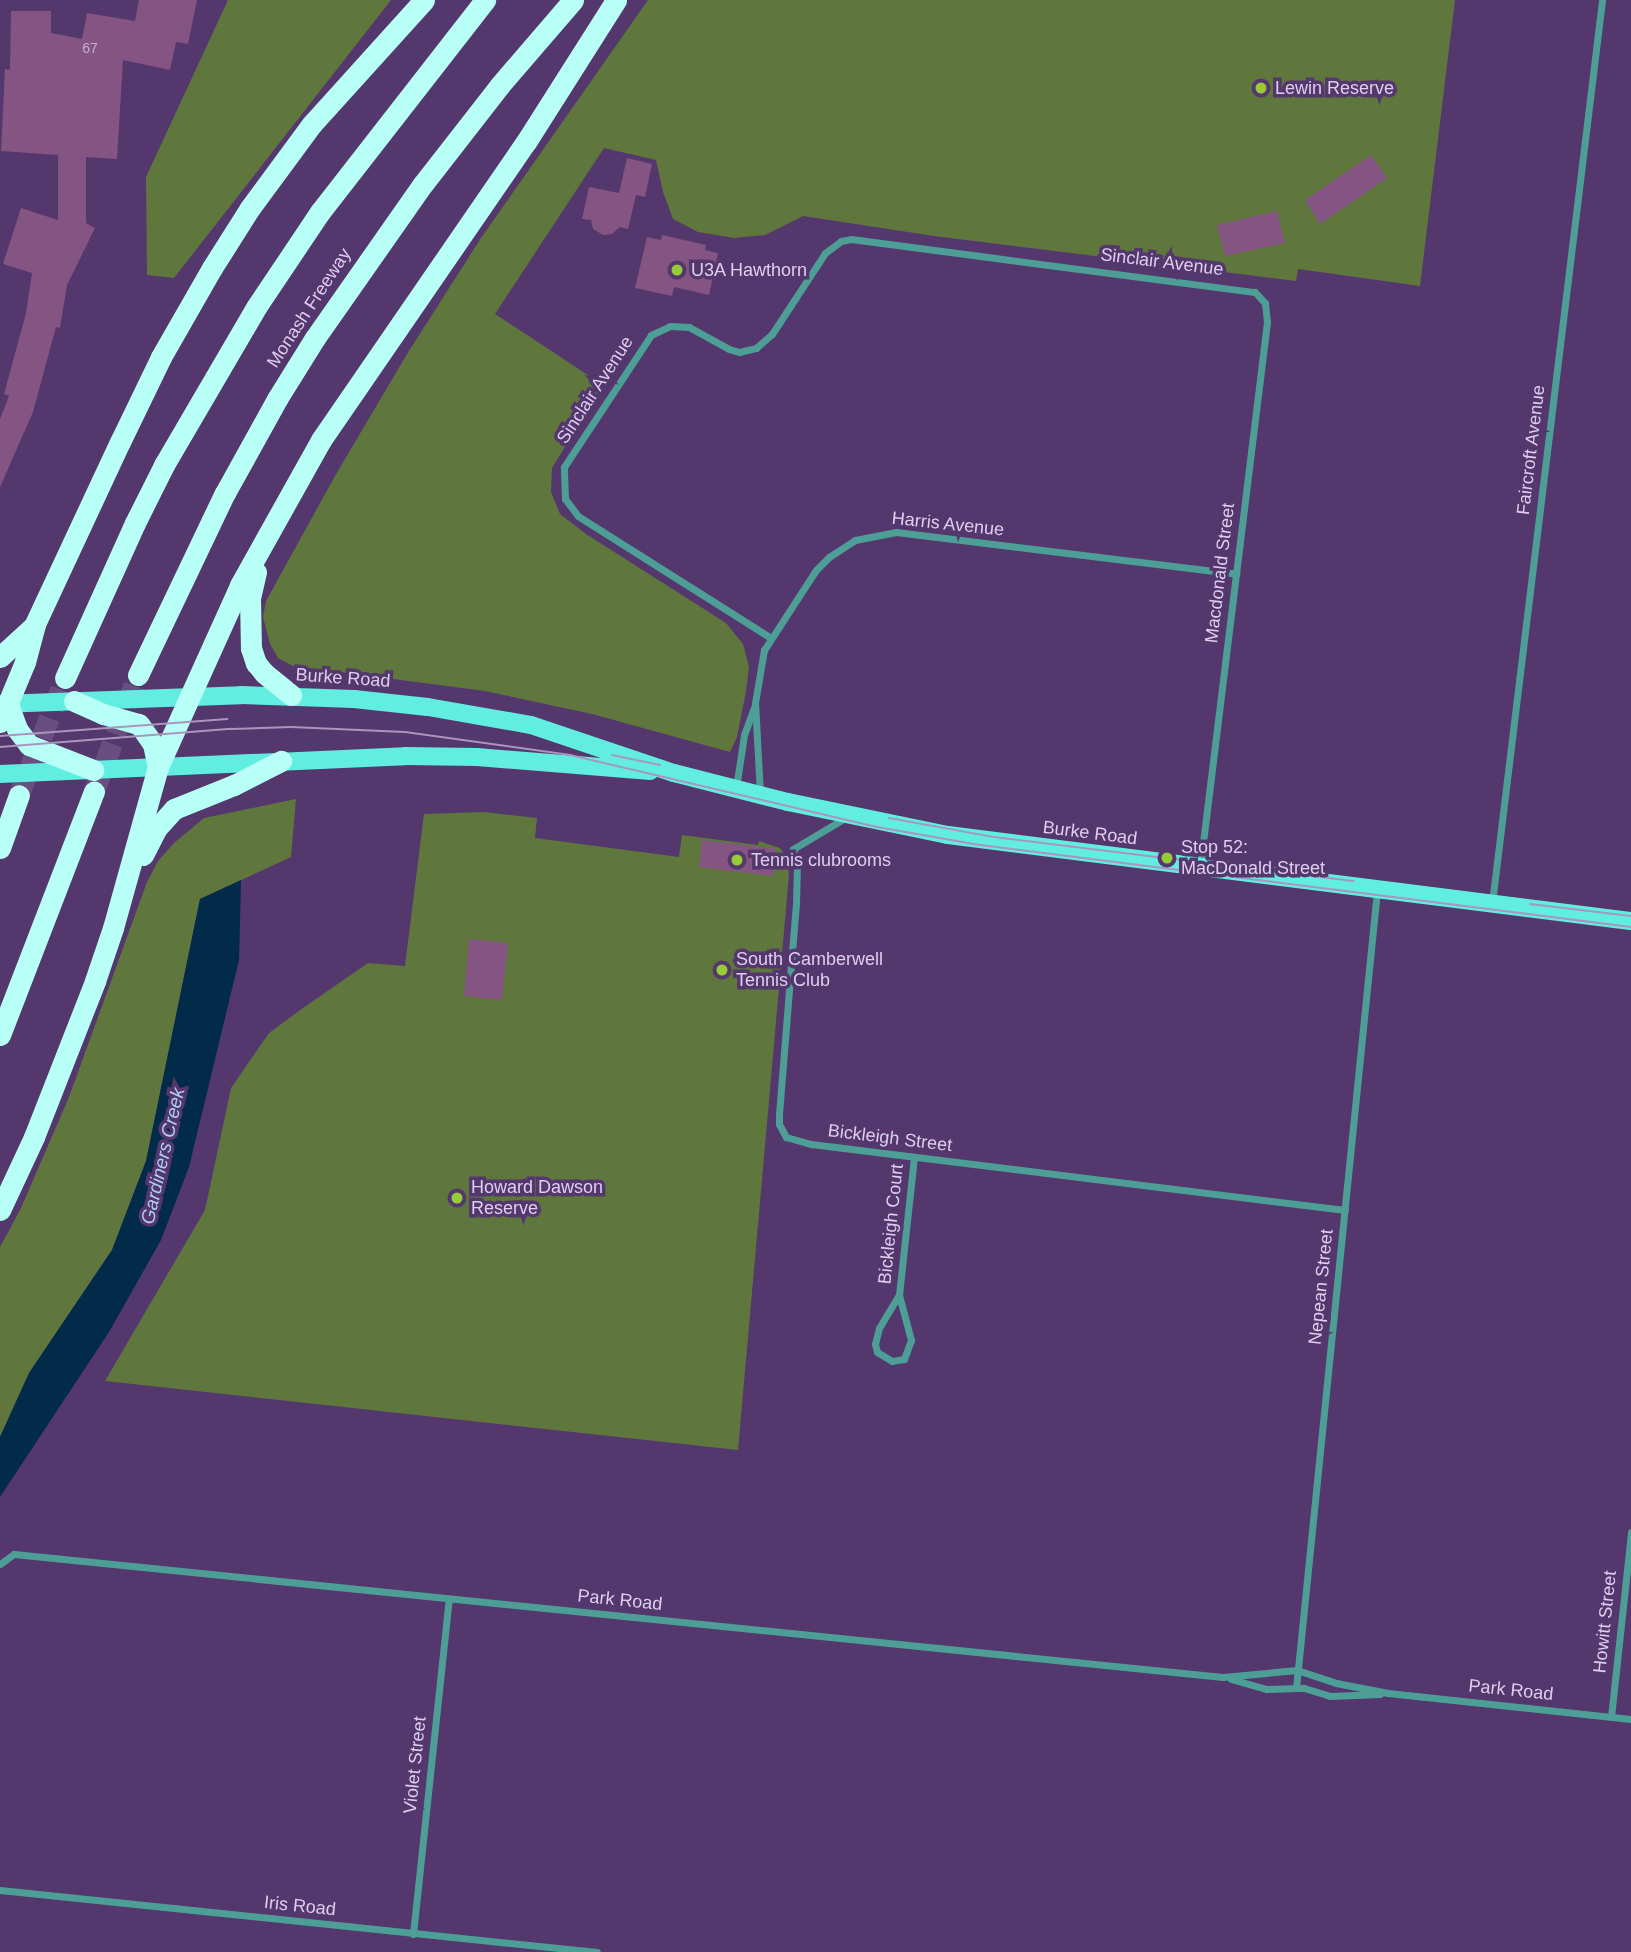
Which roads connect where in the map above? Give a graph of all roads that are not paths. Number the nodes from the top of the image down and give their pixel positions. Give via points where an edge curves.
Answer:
1 (424, 0) edge
2 (485, 0) edge
3 (573, 0) edge
4 (616, 0) edge
5 (1602, 0) edge
6 (1249, 290) joint
7 (262, 543) junction
8 (1236, 574) junction
9 (35, 624) junction
10 (771, 638) junction
11 (0, 657) edge
12 (138, 675) tunnel mouth
13 (65, 678) tunnel mouth
14 (291, 695) junction
15 (182, 696) junction
16 (74, 701) junction
17 (755, 703) junction
18 (8, 711) edge
19 (281, 761) junction
20 (151, 767) junction
21 (93, 769) junction
22 (674, 773) junction
23 (0, 774) edge
24 (736, 789) junction
25 (94, 792) tunnel mouth
26 (19, 795) tunnel mouth
27 (760, 795) junction
28 (848, 816) junction
29 (0, 848) edge
30 (1200, 868) junction
31 (1377, 890) junction
32 (1492, 904) junction
33 (1631, 921) edge
34 (113, 928) junction
35 (0, 1035) edge
36 (914, 1157) junction
37 (0, 1210) edge
38 (1345, 1210) junction
39 (899, 1295) junction
40 (1631, 1532) edge
41 (0, 1564) edge
42 (449, 1599) junction
43 (1297, 1670) junction
44 (1223, 1677) junction
45 (1296, 1688) junction
46 (1388, 1693) junction
47 (1611, 1717) junction
48 (1631, 1718) edge
49 (0, 1890) edge
50 (413, 1934) junction
51 (597, 1952) edge

1 - 9 highway via 312,124 212,268 161,356
2 - 13 highway via 320,212 257,306 158,477
3 - 12 highway, Monash Freeway via 423,184 315,338 225,493
4 - 7 highway via 526,142 321,440
5 - 32 street, Faircroft Avenue
6 - 8 street, Macdonald Street via 1265,303 1267,322
6 - 10 street, Sinclair Avenue via 851,239 825,253 772,334 756,348 729,349 689,327 670,326 651,335 564,467 565,499 578,516
7 - 14 highway via 250,598 251,648 264,673
7 - 15 highway
8 - 10 street, Harris Avenue via 883,533 855,540 829,557 803,587
8 - 30 street, Macdonald Street
9 - 11 highway
9 - 18 highway
10 - 17 street, Harris Avenue via 761,660
14 - 15 main road, Burke Road
14 - 22 main road, Burke Road via 428,707 531,725
15 - 16 main road, Burke Road
15 - 20 highway
16 - 18 main road, Burke Road
16 - 20 highway via 139,724 153,744
17 - 24 street, Harris Avenue via 744,735
17 - 27 street, Harris Avenue
18 - 21 highway via 32,747
19 - 20 main road, Burke Road
19 - 22 main road, Burke Road via 445,756
19 - 34 highway via 168,814 148,844
20 - 21 main road, Burke Road
20 - 34 highway
21 - 23 main road, Burke Road
22 - 24 main road, Burke Road
24 - 27 main road, Burke Road
25 - 35 highway
26 - 29 highway
27 - 28 main road, Burke Road
28 - 30 main road, Burke Road via 993,842
28 - 36 street, Bickleigh Street via 793,849 797,872 779,1114 782,1132 790,1140 811,1144
30 - 31 main road, Burke Road
31 - 32 main road, Burke Road
31 - 38 street, Nepean Street
32 - 33 main road, Burke Road
34 - 37 highway via 34,1137
36 - 38 street, Bickleigh Street
36 - 39 street, Bickleigh Court
38 - 43 street, Nepean Street
39 - 39 street, Bickleigh Court via 911,1340 904,1359 892,1361 877,1352 875,1344
40 - 47 street, Howitt Street
41 - 42 street, Park Road via 14,1554
42 - 44 street, Park Road
42 - 50 street, Violet Street
43 - 44 street, Park Road
43 - 45 street, Nepean Street
43 - 46 street, Park Road
44 - 45 street, Park Road via 1267,1689
45 - 46 street, Park Road via 1342,1697
46 - 47 street, Park Road
47 - 48 street, Park Road
49 - 50 street, Iris Road
50 - 51 street, Iris Road

